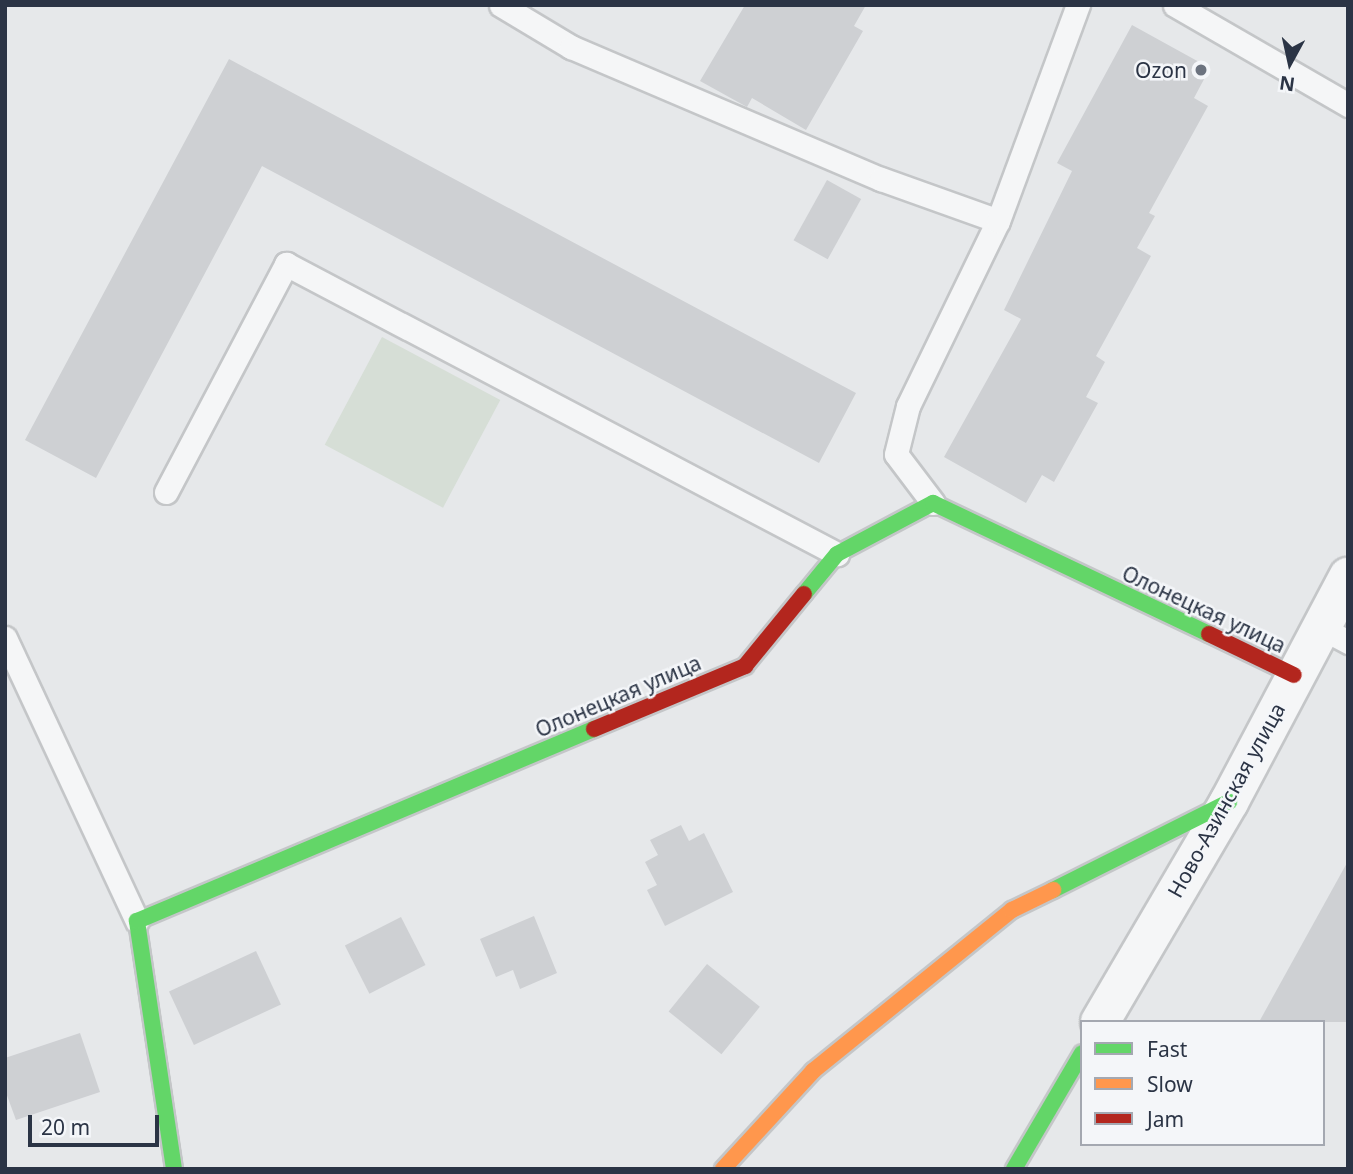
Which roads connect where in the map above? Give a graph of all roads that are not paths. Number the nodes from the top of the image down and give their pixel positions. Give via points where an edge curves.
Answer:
1 (501, 5) edge
2 (1078, 5) edge
3 (1175, 5) edge
4 (538, 13) edge
5 (1348, 105) edge
6 (998, 221) junction
7 (166, 492) dead end
8 (933, 503) junction
9 (837, 554) junction
10 (1348, 577) edge
11 (1334, 635) edge
12 (5, 638) edge
13 (1294, 675) junction
14 (1229, 802) junction
15 (137, 921) junction
16 (1101, 1020) edge
17 (1080, 1056) edge
18 (174, 1169) edge
19 (723, 1169) edge
20 (1014, 1169) edge

1 - 4 lane
2 - 6 lane
3 - 5 lane
4 - 6 lane via 596,57 881,179
6 - 8 lane via 908,406 896,454
7 - 9 lane via 286,264
8 - 9 street, Олонецкая улица
8 - 13 street, Олонецкая улица
9 - 15 street, Олонецкая улица via 745,666
10 - 11 street, Ново-Азинская улица
11 - 13 street, Ново-Азинская улица
12 - 15 lane
13 - 14 street, Ново-Азинская улица
14 - 16 street, Ново-Азинская улица
14 - 19 street via 1012,910 813,1071
15 - 18 street
17 - 20 street

